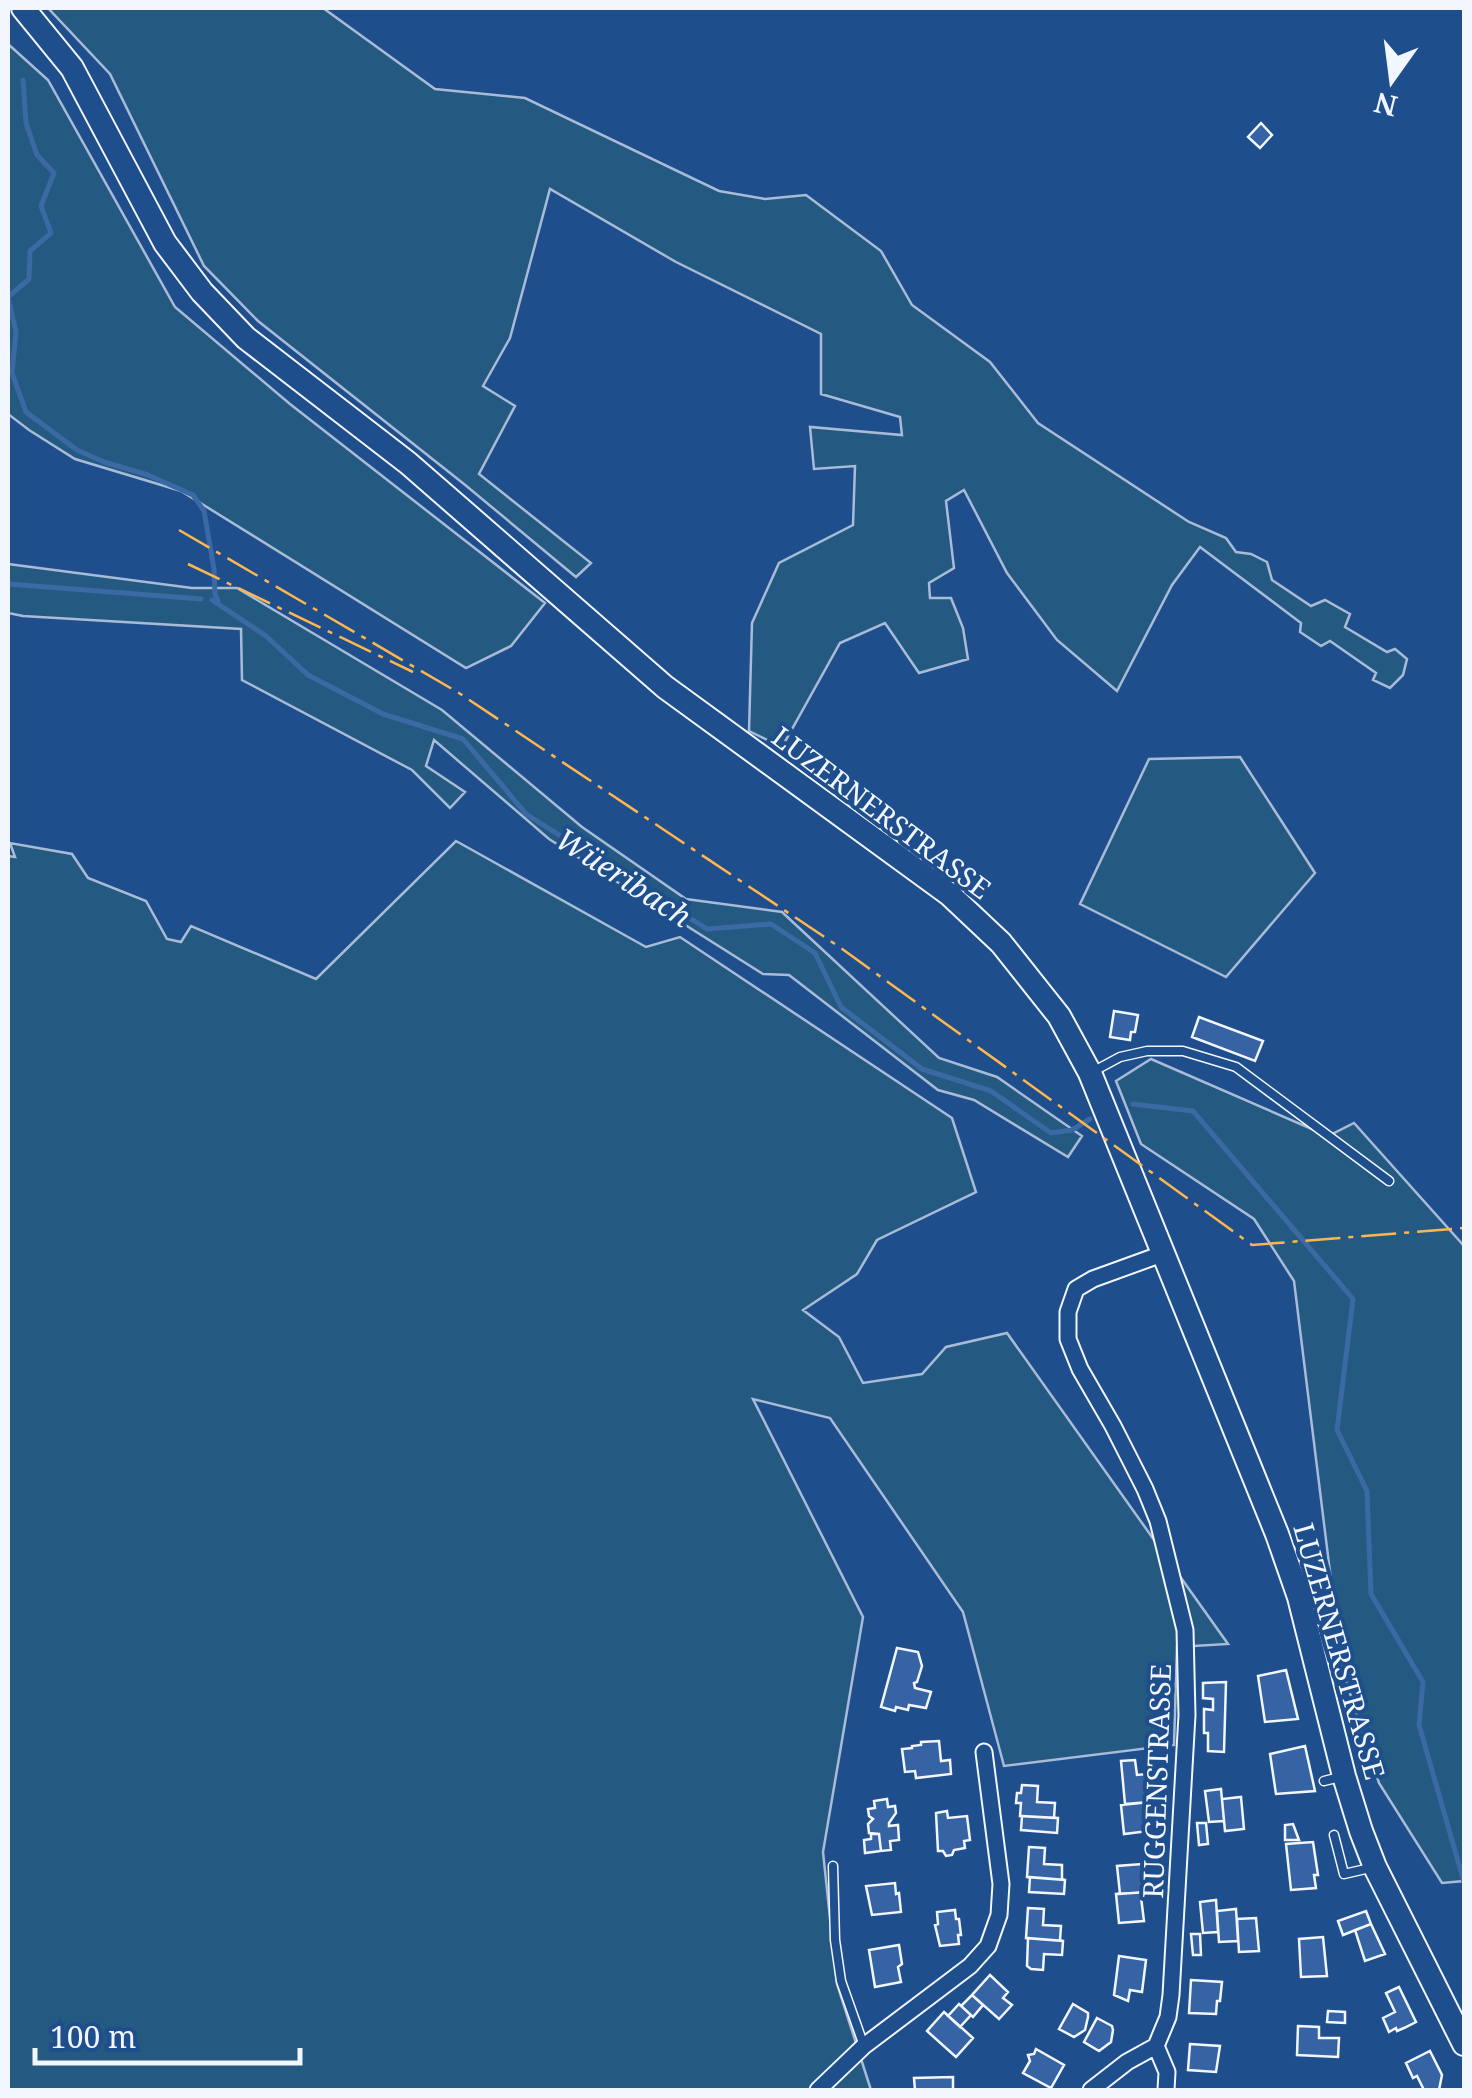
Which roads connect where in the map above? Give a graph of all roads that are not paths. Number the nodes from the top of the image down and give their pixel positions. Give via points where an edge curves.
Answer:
1 (23, 8) edge
2 (1090, 1074) junction
3 (1389, 1181) dead end
4 (1162, 1254) junction
5 (984, 1752) dead end
6 (1334, 1835) dead end
7 (832, 1866) dead end
8 (1375, 1867) junction
9 (1464, 2044) edge
10 (864, 2046) junction
11 (1156, 2046) junction
12 (818, 2090) edge
13 (1091, 2090) edge
14 (1166, 2090) edge

1 - 2 main road, LUZERNERSTRASSE via 72,68 165,243 246,338 408,463 665,687 949,894 1001,943 1047,1001
2 - 3 lane via 1147,1050 1183,1051 1236,1067
2 - 4 main road, LUZERNERSTRASSE
4 - 8 main road, LUZERNERSTRASSE via 1299,1597 1334,1779
4 - 11 street, RUGGENSTRASSE via 1076,1289 1068,1312 1068,1339 1080,1368 1158,1521 1185,1630 1188,1716 1171,1995
5 - 10 street via 1001,1884 988,1946
6 - 8 lane via 1344,1874
7 - 10 lane via 841,1981
8 - 9 main road, LUZERNERSTRASSE
10 - 12 street
11 - 13 street
11 - 14 street, RUGGENSTRASSE

